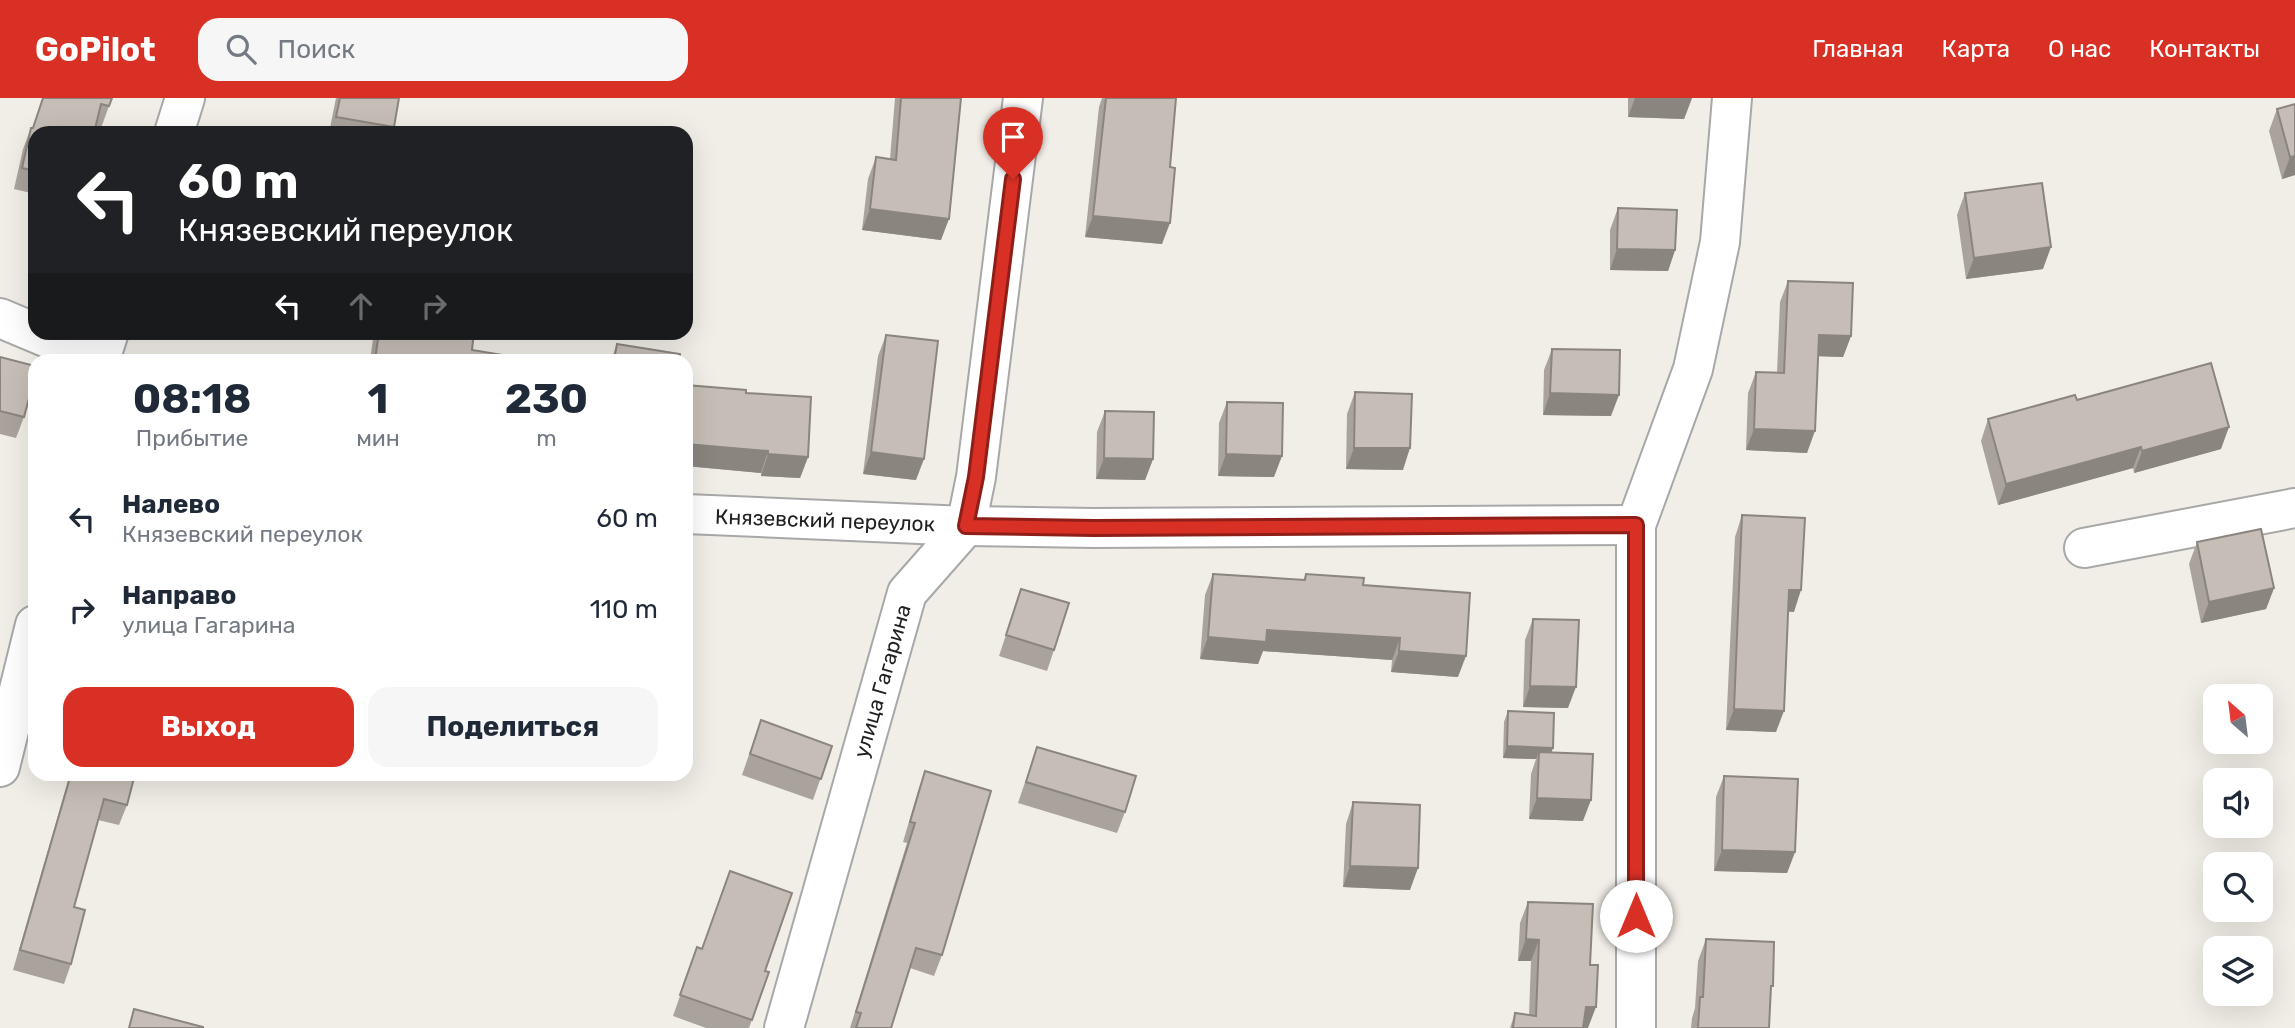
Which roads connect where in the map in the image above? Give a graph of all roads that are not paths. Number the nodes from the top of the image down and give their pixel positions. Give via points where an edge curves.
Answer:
1 (185, 98) edge
2 (1023, 98) edge
3 (1732, 98) edge
4 (176, 126) edge
5 (0, 318) edge
6 (28, 330) edge
7 (52, 340) edge
8 (86, 354) edge
9 (2295, 508) edge
10 (693, 514) edge
11 (1636, 525) junction
12 (966, 526) junction
13 (2084, 548) dead end
14 (28, 653) edge
15 (0, 767) edge
16 (784, 1028) edge
17 (1636, 1028) edge

1 - 4 street
2 - 12 street, улица Гагарина
3 - 11 street via 1720,242 1693,369
5 - 6 street
7 - 8 street
9 - 13 street
10 - 12 street, Князевский переулок
11 - 12 street, Князевский переулок
11 - 17 street
12 - 16 street, улица Гагарина via 907,593
14 - 15 street

